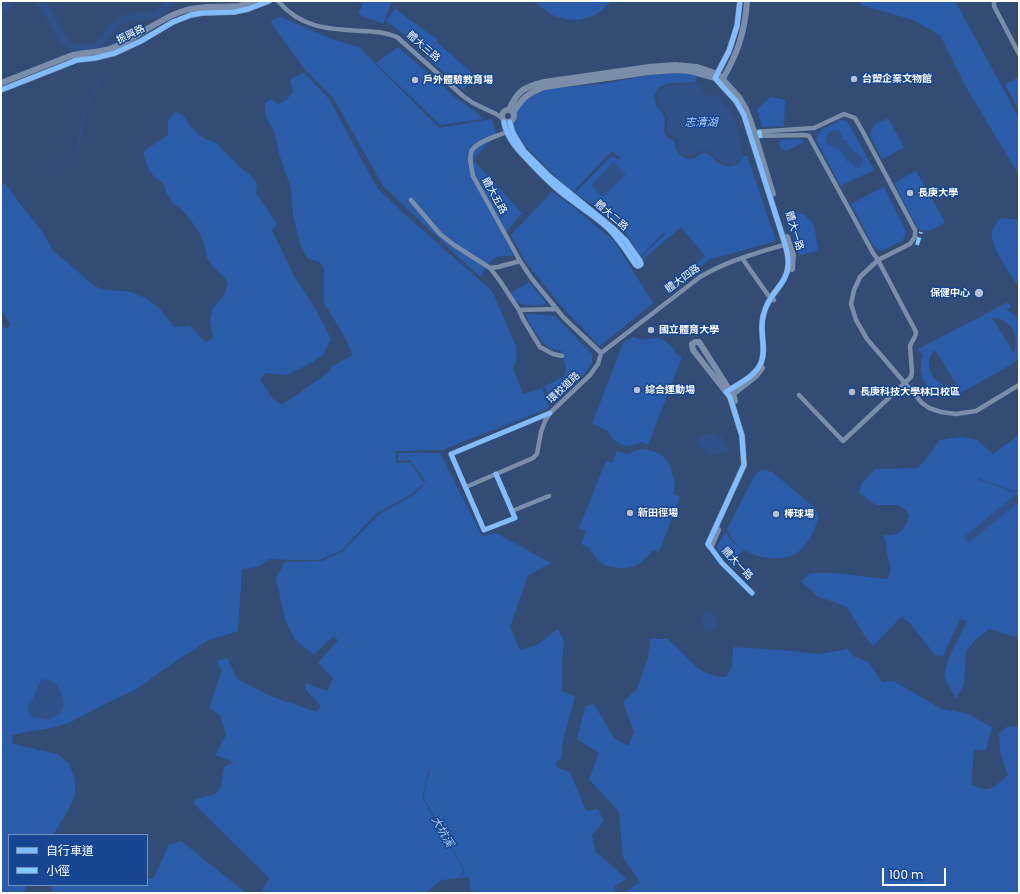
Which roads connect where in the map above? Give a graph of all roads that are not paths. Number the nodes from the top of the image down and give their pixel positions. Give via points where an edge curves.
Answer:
1 (255, 1) edge
2 (269, 1) edge
3 (278, 1) edge
4 (740, 1) edge
5 (747, 1) edge
6 (994, 1) edge
7 (1019, 54) edge
8 (716, 76) junction
9 (721, 82) junction
10 (1, 83) edge
11 (1, 90) edge
12 (511, 111) junction
13 (505, 121) junction
14 (507, 132) junction
15 (753, 134) junction
16 (411, 200) dead end
17 (787, 244) junction
18 (742, 258) junction
19 (520, 260) junction
20 (878, 260) junction
21 (490, 268) junction
22 (772, 299) junction
23 (557, 309) junction
24 (519, 310) junction
25 (600, 353) junction
26 (562, 356) dead end
27 (905, 382) junction
28 (1019, 385) edge
29 (730, 393) junction
30 (799, 395) dead end
31 (550, 413) junction
32 (496, 474) junction
33 (466, 487) junction
34 (549, 496) dead end
35 (512, 511) junction
36 (710, 547) joint
37 (752, 593) dead end

1 - 10 street, 振興路 via 238,6 199,7 181,12 112,48 70,56
2 - 11 street, 振興路 via 234,12 191,15 115,54 77,60
3 - 13 street, 體大三路 via 296,17 317,26 334,30 386,33 396,38 463,96
4 - 8 street via 737,26 729,51
5 - 9 street via 741,39
6 - 7 street via 994,6
8 - 9 street, 體大一路
8 - 12 street via 696,67 675,65 544,82 522,90 516,97
9 - 15 street, 體大一路 via 739,98 746,109
12 - 13 street via 514,118 512,121
12 - 13 street via 503,112 501,116
13 - 14 street, 體大二路
13 - 14 street, 體大二路 via 524,151 550,177 614,229 626,241 641,264 636,265 620,242 598,220 543,177 519,151
14 - 19 street, 體大五路 via 480,143 472,150 470,162 473,176
15 - 17 street, 體大一路
15 - 20 street via 809,136
15 - 20 street via 814,128 844,114 855,118 915,230 915,237 910,244
16 - 21 street via 440,234
17 - 18 street, 體大四路
17 - 22 street, 體大一路 via 788,267 783,282
18 - 22 street
18 - 25 street, 體大四路 via 700,277
19 - 21 street
19 - 23 street, 體大五路
20 - 27 street via 916,332 910,346 911,377
20 - 27 street via 860,277 851,304 856,320 868,339
21 - 24 street
22 - 29 street, 體大一路 via 766,306 761,325 761,363
23 - 24 street
23 - 25 street, 體大五路
24 - 26 street via 540,347
25 - 31 street, 環校道路 via 598,364 590,375
27 - 28 street via 929,408 956,414 976,411
27 - 30 street via 843,441
29 - 29 street via 701,344 692,344 693,350
29 - 36 street, 體大一路 via 742,436 744,465 708,544
31 - 32 street, 環校道路 via 541,432 537,454
31 - 33 street via 452,454
32 - 33 street
32 - 35 street
33 - 35 street via 484,530 515,518
34 - 35 street
36 - 37 street, 體大一路

